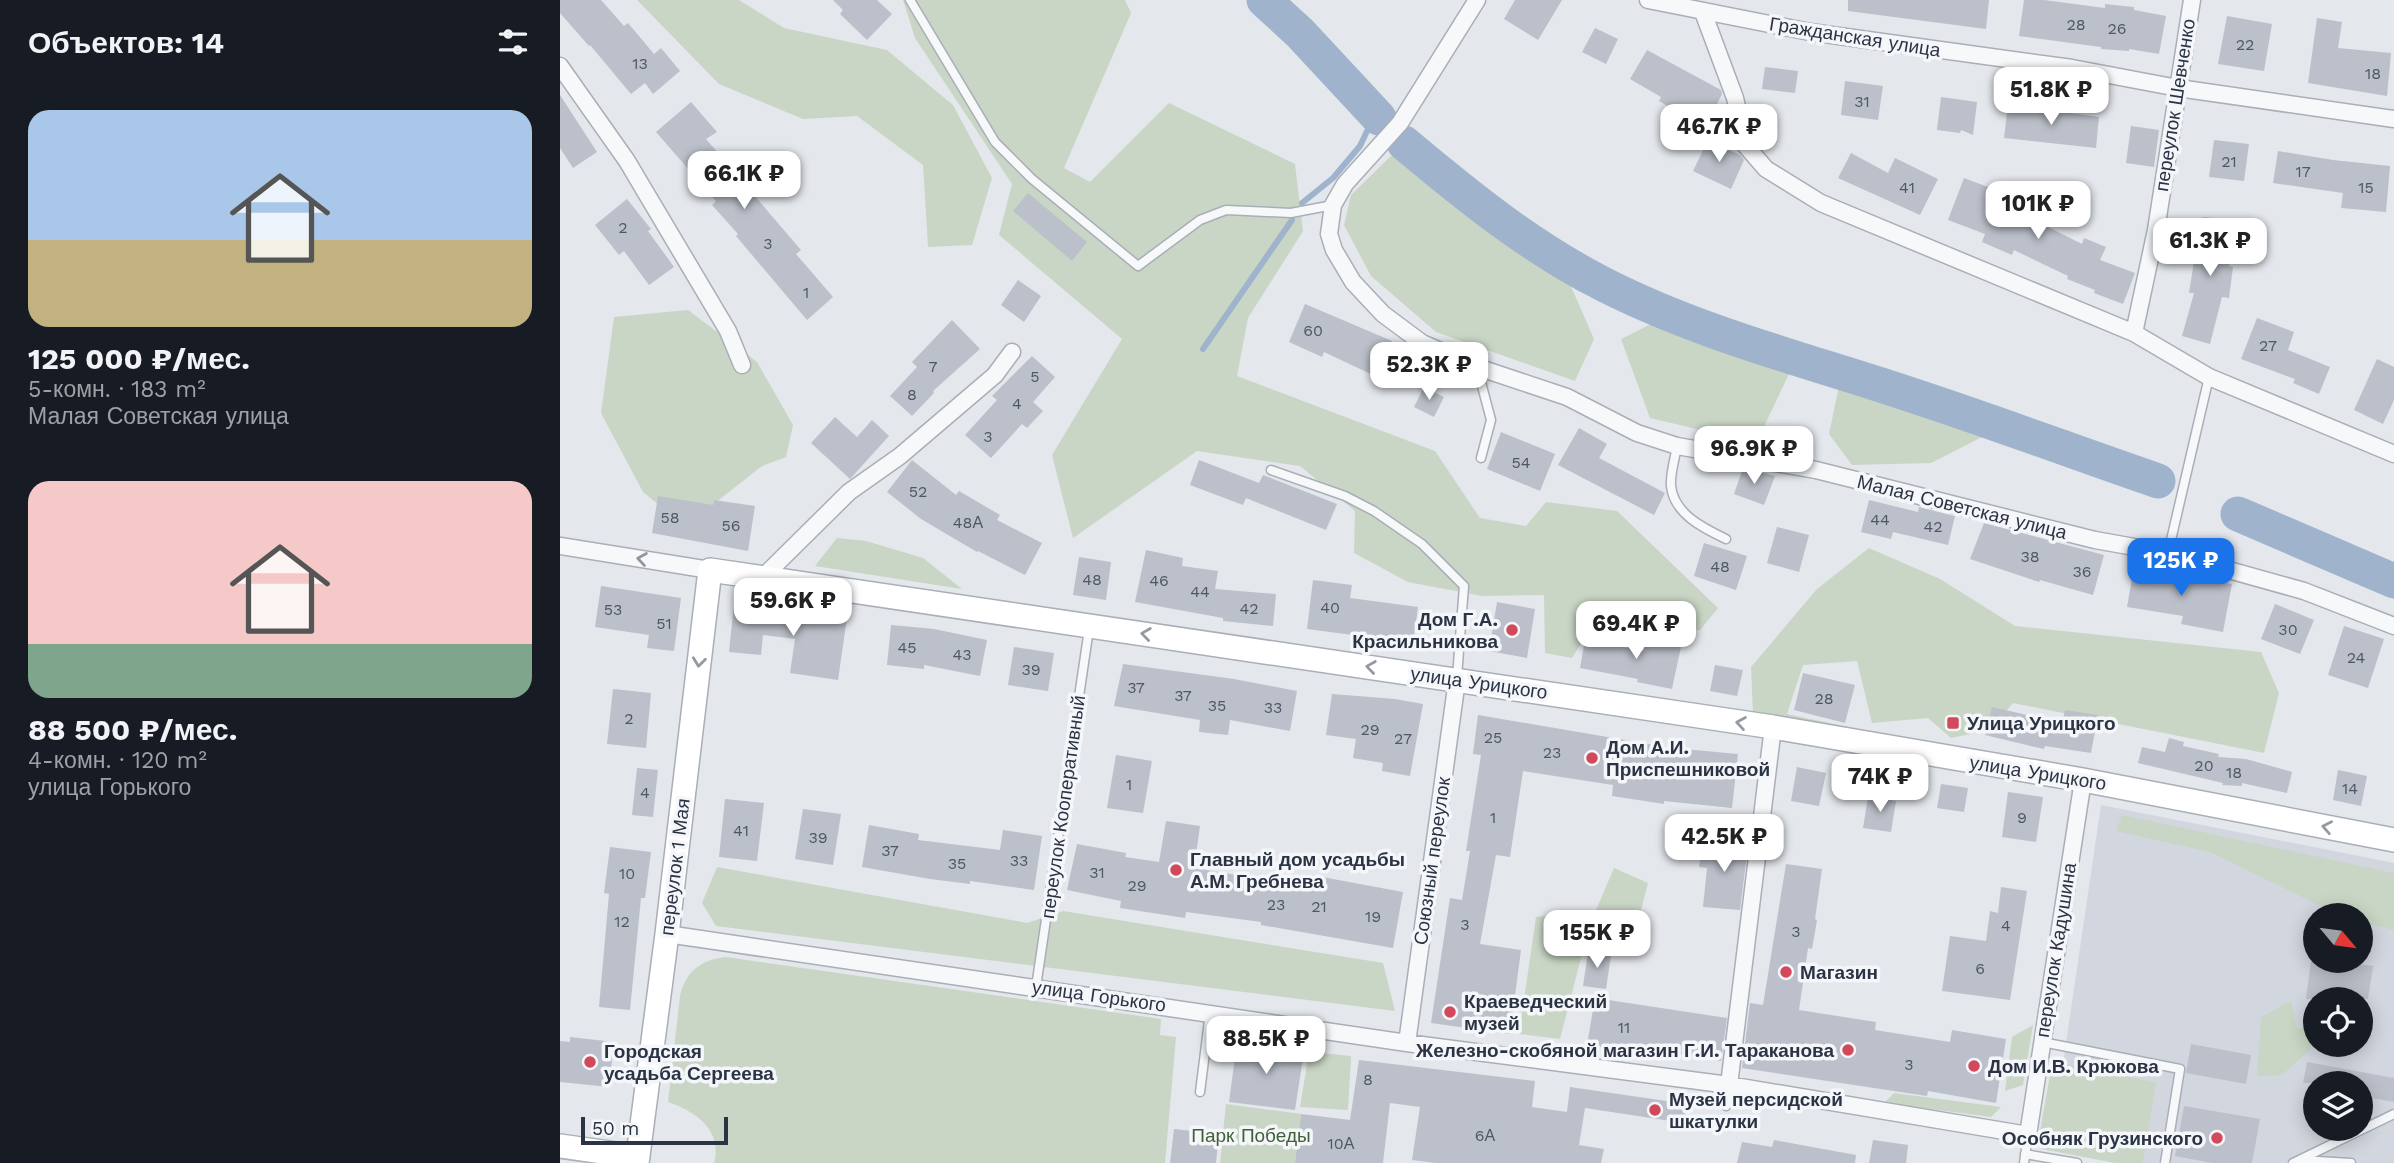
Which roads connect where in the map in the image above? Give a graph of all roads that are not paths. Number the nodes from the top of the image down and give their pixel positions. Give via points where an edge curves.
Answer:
1 (910, 0) edge
2 (1477, 0) edge
3 (1648, 0) edge
4 (2192, 0) edge
5 (1703, 12) junction
6 (560, 66) edge
7 (2178, 88) junction
8 (2394, 119) edge
9 (1333, 205) junction
10 (2134, 333) junction
11 (1012, 352) dead end
12 (741, 365) dead end
13 (1477, 367) junction
14 (2209, 377) junction
15 (1677, 446) junction
16 (2394, 454) edge
17 (1481, 458) dead end
18 (1271, 470) dead end
19 (1726, 539) dead end
20 (560, 546) edge
21 (2168, 553) junction
22 (710, 570) junction
23 (762, 578) junction
24 (1089, 626) junction
25 (2394, 626) edge
26 (1457, 680) junction
27 (1773, 727) junction
28 (2082, 780) junction
29 (2394, 840) edge
30 (667, 934) junction
31 (1036, 987) junction
32 (1210, 1013) junction
33 (2042, 1042) junction
34 (1407, 1043) junction
35 (1729, 1085) junction
36 (1200, 1092) dead end
37 (1726, 1106) dead end
38 (2394, 1114) edge
39 (2028, 1135) junction
40 (560, 1146) edge
41 (2025, 1158) edge
42 (637, 1160) edge
43 (2295, 1161) edge
44 (2077, 1163) edge
45 (2165, 1163) edge
46 (2351, 1163) edge

1 - 9 lane via 995,142 1032,180 1138,266 1200,220 1226,210 1291,213
2 - 9 street, Малая Советская улица via 1400,123 1345,184
3 - 5 street, Гражданская улица
4 - 7 street, переулок Шевченко
5 - 7 street, Гражданская улица
5 - 10 street via 1735,98 1746,146 1766,169 1821,203
6 - 12 street via 627,161 728,331
7 - 8 street, Гражданская улица
7 - 10 street, переулок Шевченко
9 - 13 street, Малая Советская улица via 1329,234 1353,282 1383,314 1422,343
10 - 14 street
11 - 23 street via 995,375 900,456 849,492
13 - 15 street, Малая Советская улица via 1567,397
13 - 17 lane via 1491,420
14 - 16 street
14 - 21 lane
15 - 19 lane via 1671,486 1680,508 1697,525
15 - 21 street, Малая Советская улица via 1816,470 2095,540
18 - 26 lane via 1374,511 1422,544 1464,586
22 -> 20 street, улица Урицкого
21 - 25 street, Малая Советская улица via 2304,591
22 - 23 main road, улица Урицкого
22 -> 30 main road, переулок 1 Мая
23 - 24 main road, улица Урицкого
26 -> 24 main road, улица Урицкого
24 - 31 lane, переулок Кооперативный
27 -> 26 main road, улица Урицкого
26 - 34 street, Союзный переулок
27 - 28 main road, улица Урицкого
27 - 35 street
29 -> 28 main road, улица Урицкого
28 - 33 street, переулок Кадушина
30 - 31 street, улица Горького
30 - 42 main road, переулок 1 Мая
31 - 32 street, улица Горького
32 - 34 street, улица Горького
32 - 36 lane
33 - 39 street, переулок Кадушина
33 - 45 lane via 2180,1069
34 - 35 street, улица Горького
35 - 37 lane
35 - 39 street, улица Горького
38 - 43 lane
39 - 41 lane, переулок Кадушина
40 - 42 main road
41 - 44 lane
43 - 46 lane

